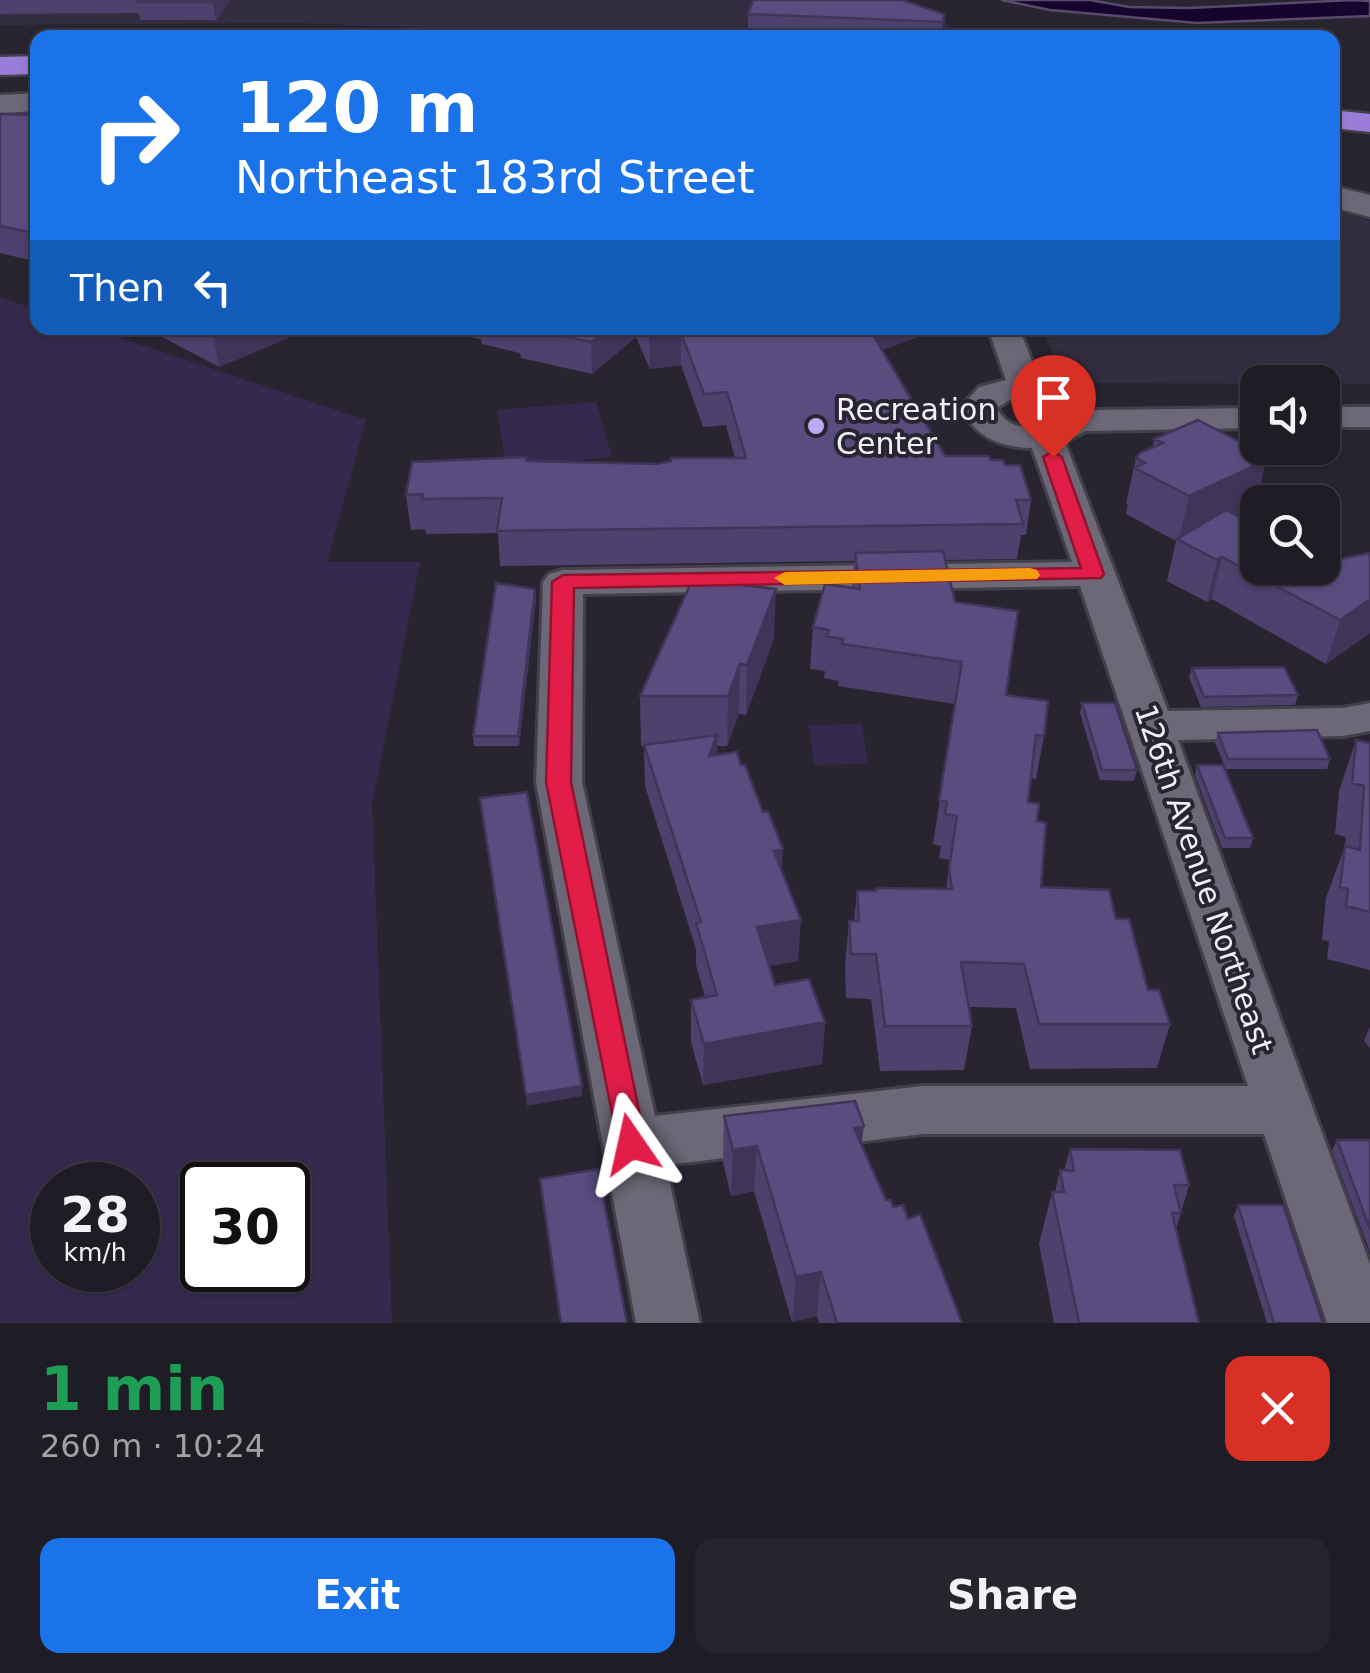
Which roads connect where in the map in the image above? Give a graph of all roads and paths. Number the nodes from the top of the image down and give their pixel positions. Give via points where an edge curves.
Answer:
1 (0, 44) edge
2 (30, 44) edge
3 (30, 65) edge
4 (0, 66) edge
5 (30, 102) edge
6 (0, 104) edge
7 (1370, 114) edge
8 (1340, 116) edge
9 (1340, 117) edge
10 (1370, 122) edge
11 (1340, 198) edge
12 (1370, 206) edge
13 (1007, 335) edge
14 (1026, 388) junction
15 (1370, 416) edge
16 (1340, 417) edge
17 (1240, 419) edge
18 (1061, 428) junction
19 (1094, 574) junction
20 (1370, 717) edge
21 (1151, 726) junction
22 (1285, 1110) junction
23 (631, 1144) junction
24 (668, 1323) edge
25 (1358, 1323) edge

1 - 2 highway
3 - 4 highway
5 - 6 main road
7 - 8 highway
9 - 10 highway
11 - 12 main road
13 - 14 street
14 - 18 street via 1076,409
14 - 18 street via 987,396 980,415 1008,433
15 - 16 street
17 - 18 street
18 - 19 street, 126th Avenue Northeast
19 - 21 street, 126th Avenue Northeast
19 - 23 street via 563,582 559,782
20 - 21 street
21 - 22 street, 126th Avenue Northeast
22 - 23 street via 922,1110
22 - 25 street, 126th Avenue Northeast
23 - 24 street

